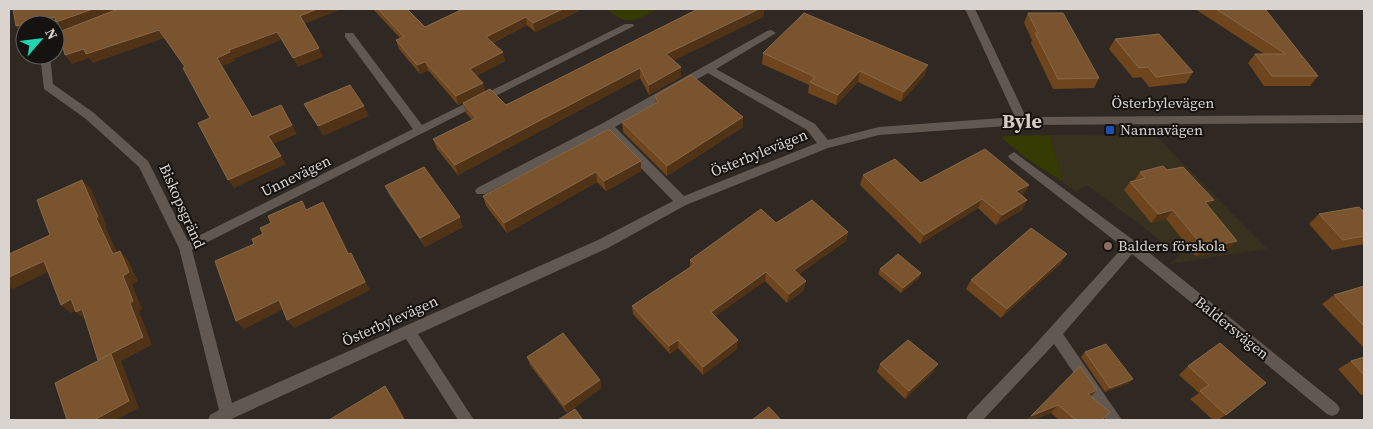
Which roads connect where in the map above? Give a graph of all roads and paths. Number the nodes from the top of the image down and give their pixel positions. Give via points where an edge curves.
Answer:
1 (970, 9) edge
2 (630, 26) dead end
3 (82, 30) edge
4 (771, 33) dead end
5 (348, 35) dead end
6 (65, 36) edge
7 (45, 65) edge
8 (709, 68) junction
9 (1364, 119) edge
10 (1022, 121) junction
11 (607, 126) junction
12 (420, 131) junction
13 (825, 145) junction
14 (1014, 156) dead end
15 (481, 191) dead end
16 (682, 202) junction
17 (1131, 246) junction
18 (186, 248) junction
19 (408, 330) junction
20 (1054, 333) junction
21 (1332, 410) dead end
22 (227, 413) junction
23 (215, 420) edge
24 (467, 420) edge
25 (973, 420) edge
26 (1115, 420) edge

1 - 10 street
2 - 12 street, Unnevägen
3 - 6 street
4 - 8 street
5 - 12 street
7 - 18 street, Biskopsgränd via 48,86 90,116 144,164
8 - 11 street
8 - 13 street via 811,128
9 - 10 street, Österbylevägen
10 - 13 street, Österbylevägen via 879,131
11 - 15 street
11 - 16 street
12 - 18 street, Unnevägen
13 - 16 street, Österbylevägen
14 - 17 street, Baldersvägen
16 - 19 street, Österbylevägen via 603,244
17 - 20 street
17 - 21 street, Baldersvägen
18 - 22 street, Biskopsgränd
19 - 22 street, Österbylevägen
19 - 24 street
20 - 25 street
20 - 26 street
22 - 23 street, Österbylevägen

